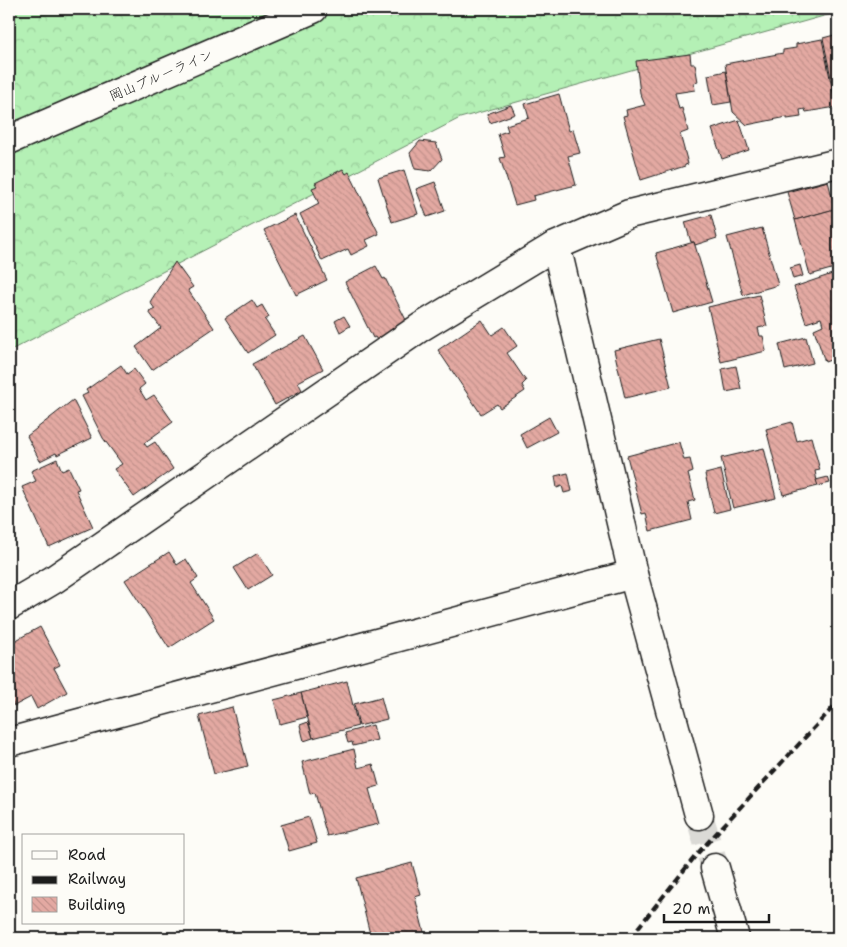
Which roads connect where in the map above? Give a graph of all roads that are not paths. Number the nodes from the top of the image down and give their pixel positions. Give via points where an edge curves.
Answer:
1 (313, 9) edge
2 (9, 140) edge
3 (838, 163) edge
4 (553, 247) junction
5 (633, 574) junction
6 (9, 606) edge
7 (9, 742) edge
8 (699, 815) tunnel mouth
9 (715, 868) tunnel mouth
10 (734, 938) edge

1 - 2 street, 岡山ブルーライン
3 - 4 street via 628,214
4 - 5 street via 560,262
4 - 6 street via 421,327 53,580
5 - 7 street
5 - 8 street
9 - 10 street

